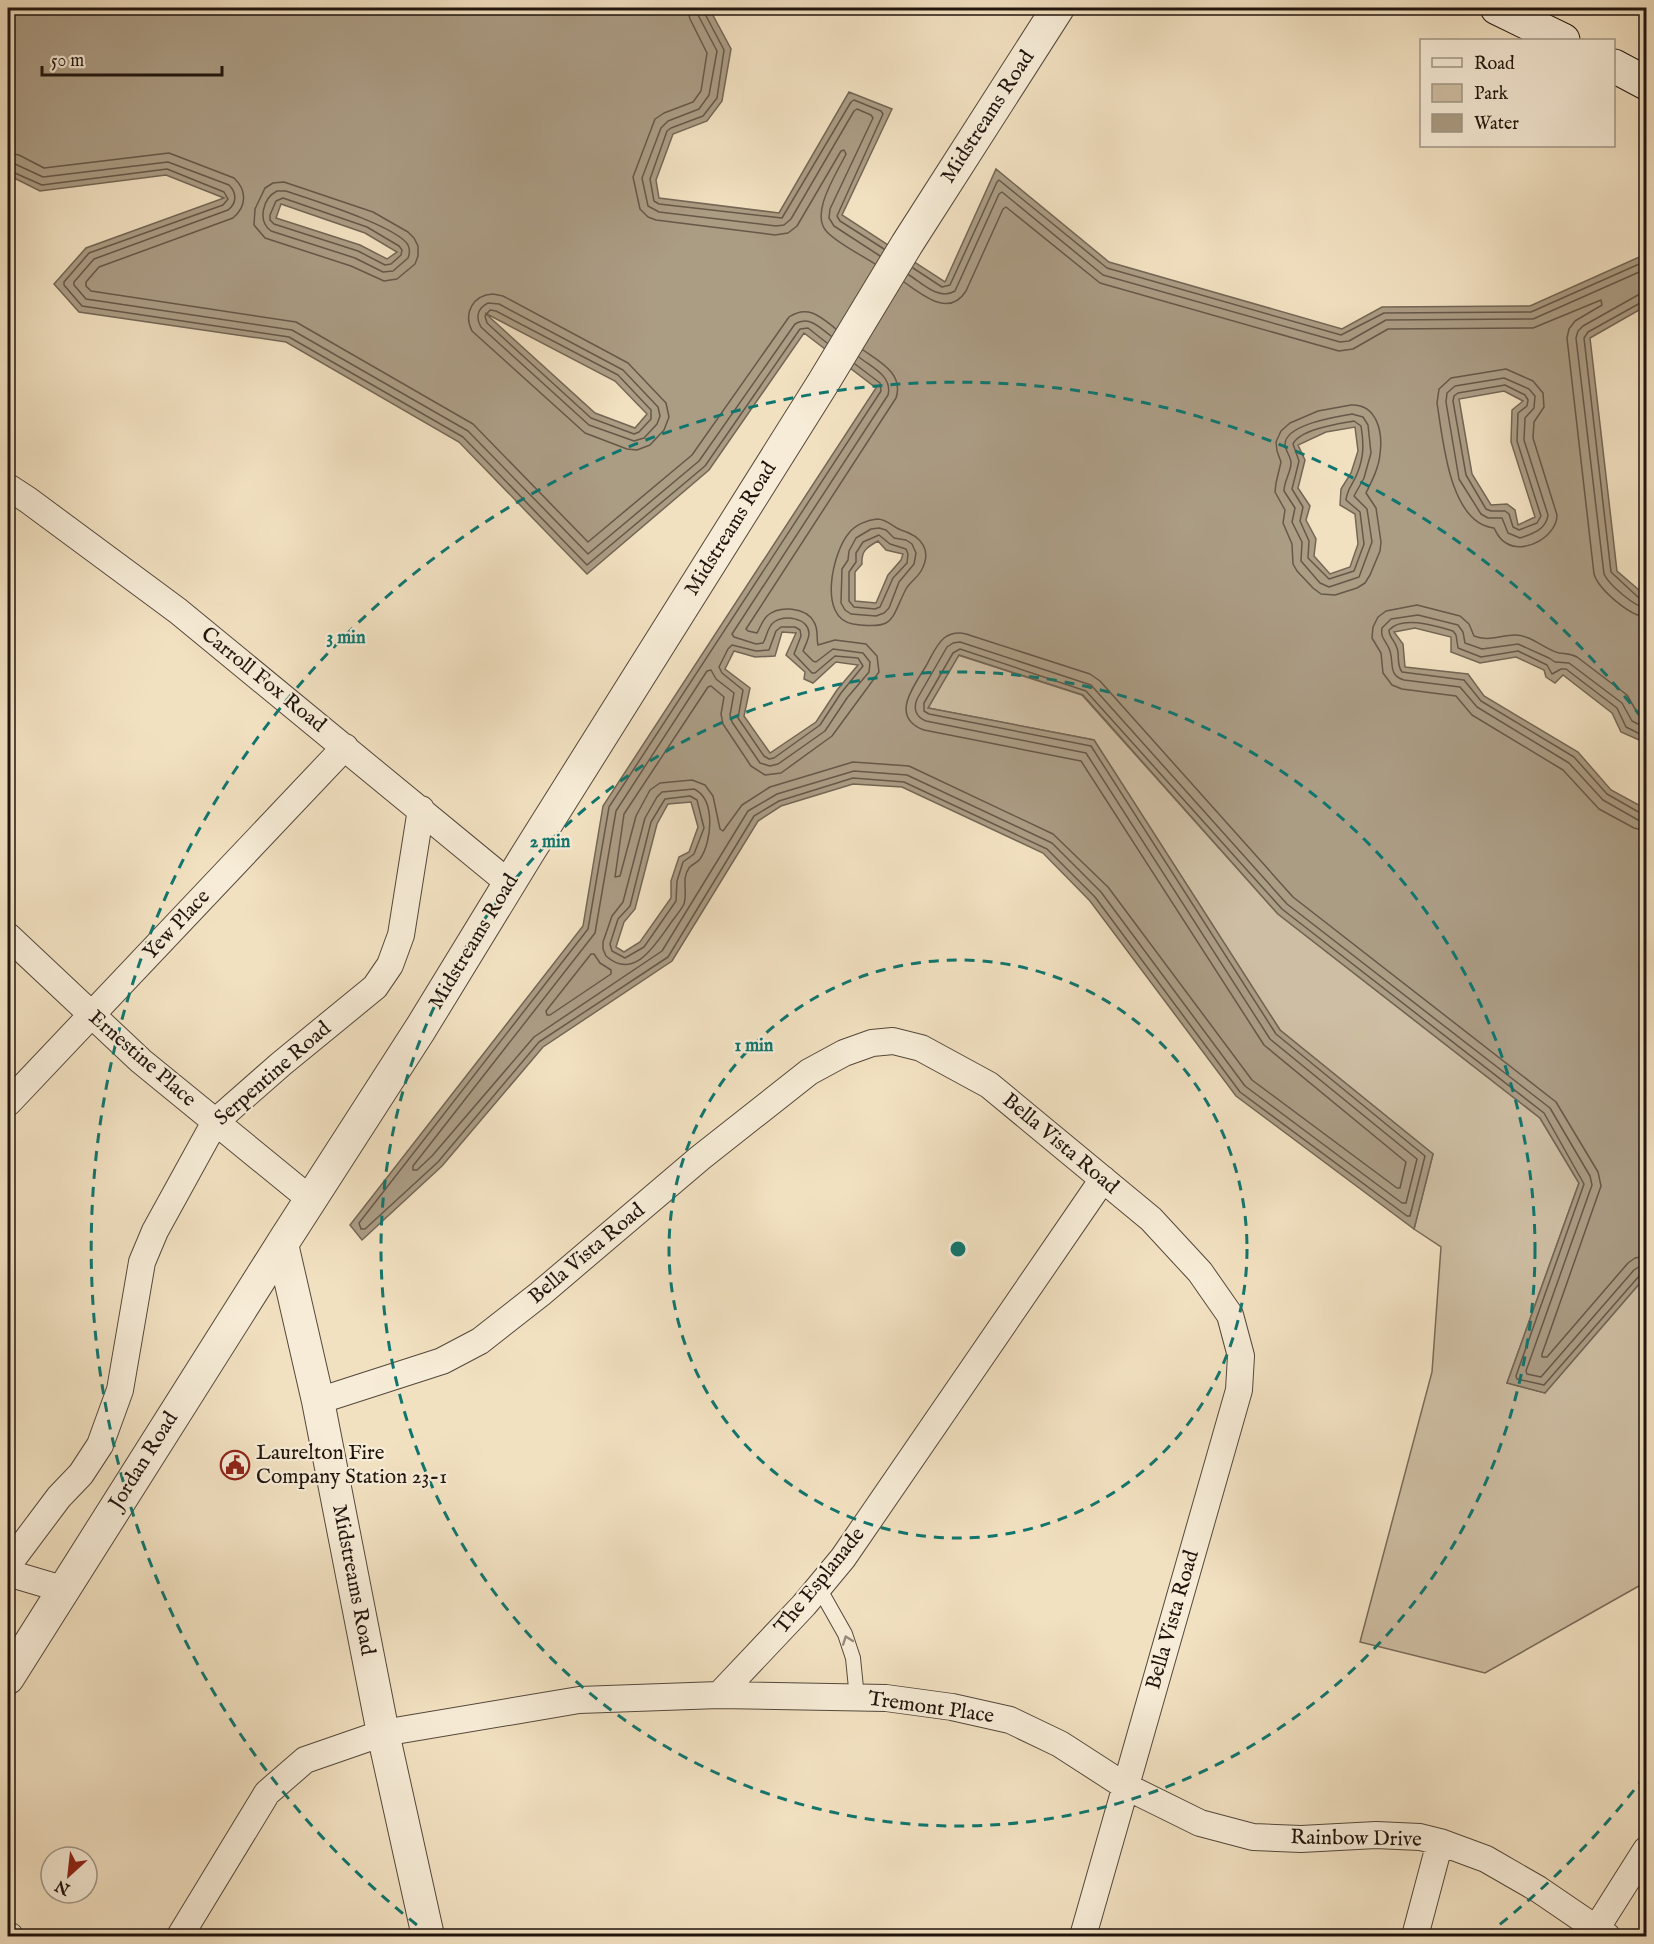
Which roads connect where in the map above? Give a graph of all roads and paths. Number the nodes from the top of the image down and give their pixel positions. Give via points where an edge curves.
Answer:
1 (1058, 8) edge
2 (1497, 8) edge
3 (1561, 39) edge
4 (1615, 66) edge
5 (1647, 82) edge
6 (8, 487) edge
7 (345, 747) junction
8 (421, 809) junction
9 (510, 884) junction
10 (8, 936) edge
11 (91, 1016) junction
12 (8, 1103) edge
13 (214, 1122) junction
14 (1102, 1179) junction
15 (310, 1199) junction
16 (282, 1244) junction
17 (318, 1401) junction
18 (8, 1565) edge
19 (8, 1573) edge
20 (819, 1588) junction
21 (62, 1589) junction
22 (8, 1678) edge
23 (719, 1695) junction
24 (857, 1698) junction
25 (383, 1733) junction
26 (1125, 1786) junction
27 (1440, 1842) junction
28 (1647, 1850) edge
29 (1602, 1933) edge
30 (180, 1936) edge
31 (428, 1936) edge
32 (1083, 1936) edge
33 (1415, 1936) edge

1 - 9 street, Midstreams Road
2 - 3 main road
4 - 5 main road
6 - 7 street, Carroll Fox Road via 178,611
7 - 8 street, Carroll Fox Road
7 - 11 street, Yew Place
8 - 9 street, Carroll Fox Road
8 - 13 street, Serpentine Road via 401,935 390,965 375,987
9 - 15 street, Midstreams Road
10 - 11 street, Ernestine Place
11 - 12 street, Yew Place
11 - 13 street, Ernestine Place
13 - 15 street, Ernestine Place
13 - 18 street, Serpentine Road via 142,1262 120,1390 100,1446
14 - 17 street, Bella Vista Road via 989,1085 921,1048 893,1041 872,1043 809,1072 480,1341 442,1361
14 - 20 street, The Esplanade
14 - 26 street, Bella Vista Road via 1151,1219 1200,1272 1230,1315 1241,1356 1239,1390
15 - 16 street, Midstreams Road
16 - 17 street, Midstreams Road
16 - 21 street, Jordan Road
17 - 25 street, Midstreams Road
19 - 21 street
20 - 23 street, The Esplanade
24 -> 20 lane via 853,1658 845,1634
21 - 22 street, Jordan Road
23 - 24 street, Tremont Place
23 - 25 street via 579,1700
24 - 26 street, Tremont Place via 952,1707 1010,1720 1060,1744
25 - 30 street via 305,1760 267,1792
25 - 31 street, Midstreams Road
26 - 27 street, Rainbow Drive via 1200,1823 1253,1837 1376,1835
26 - 32 street, Bella Vista Road
27 - 29 street, Rainbow Drive via 1486,1859
27 - 33 street
28 - 29 street

